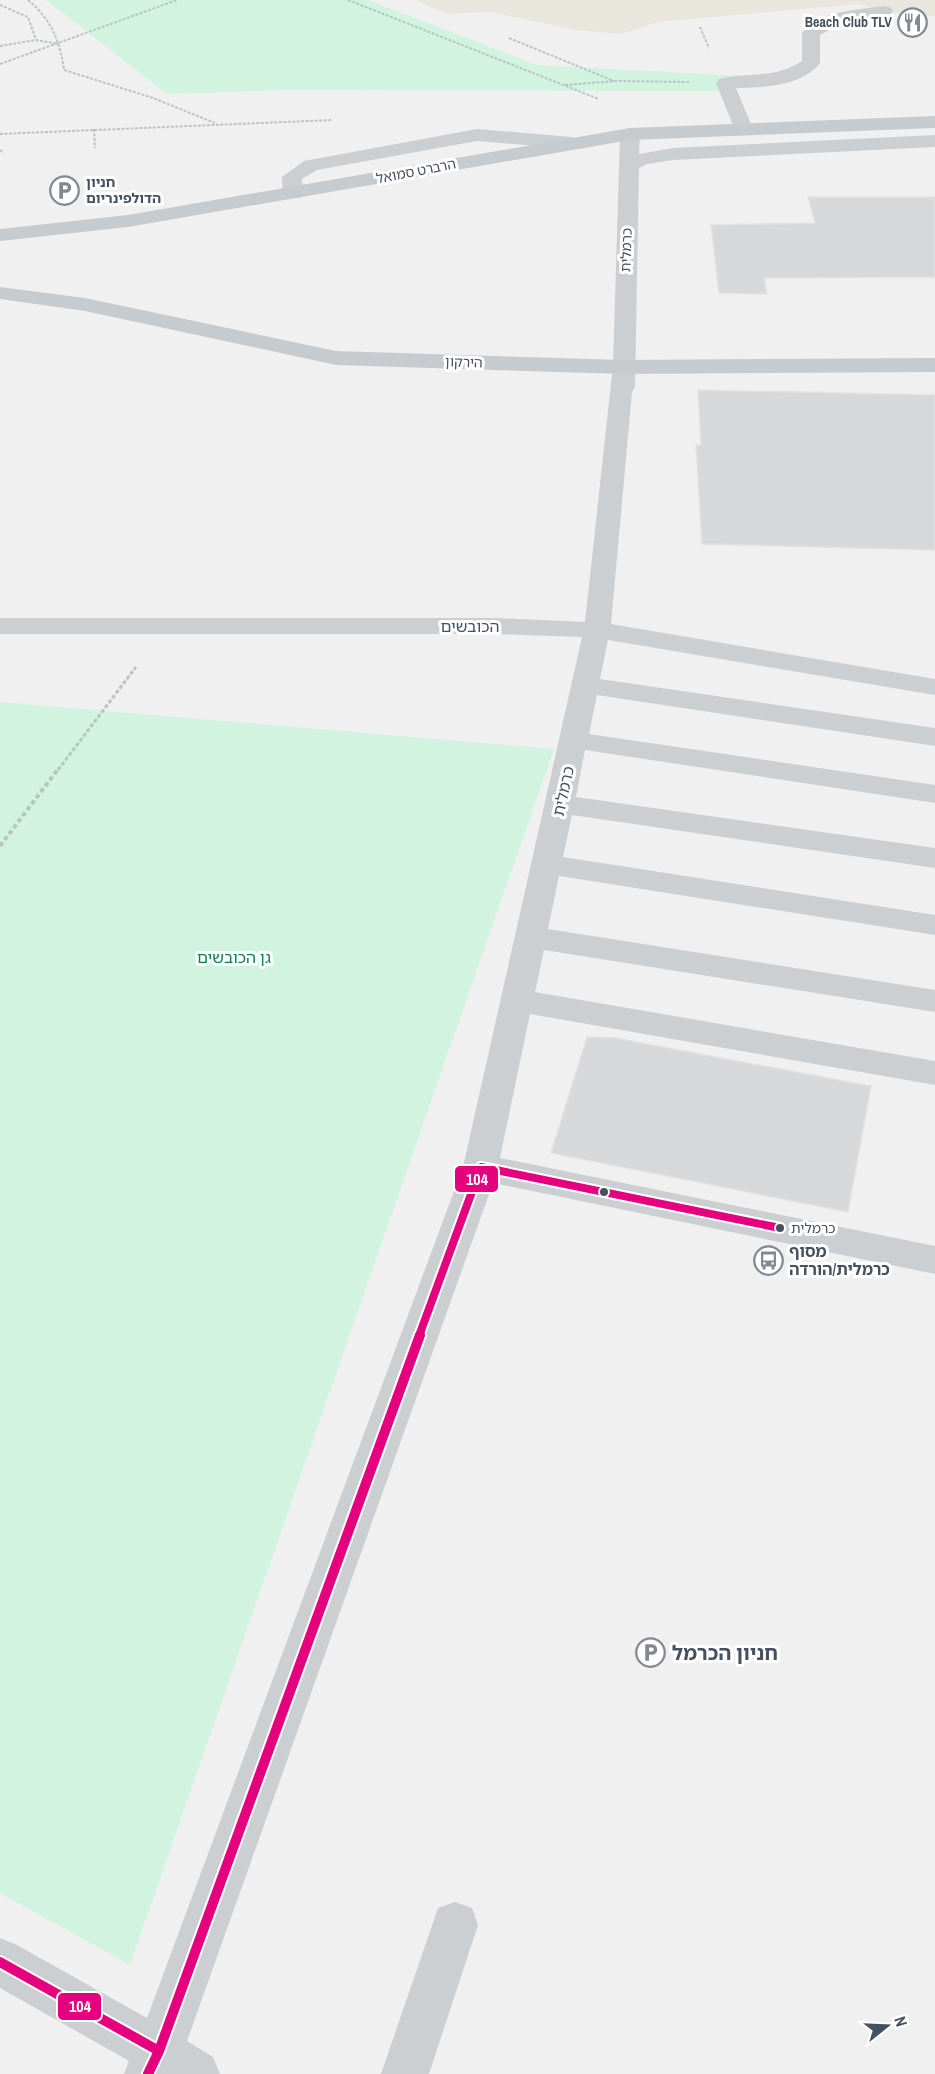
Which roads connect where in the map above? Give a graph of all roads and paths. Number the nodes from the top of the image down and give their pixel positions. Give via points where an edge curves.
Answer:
1 (28, 0) edge
2 (177, 0) edge
3 (348, 0) edge
4 (0, 5) edge
5 (884, 11) dead end
6 (509, 38) dead end
7 (36, 40) junction
8 (60, 44) junction
9 (0, 46) edge
10 (0, 64) edge
11 (615, 81) junction
12 (725, 83) junction
13 (935, 122) edge
14 (216, 123) dead end
15 (834, 126) junction
16 (94, 129) dead end
17 (743, 129) junction
18 (935, 129) edge
19 (416, 132) dead end
20 (630, 134) junction
21 (477, 135) junction
22 (929, 140) edge
23 (572, 143) junction
24 (94, 148) dead end
25 (0, 150) edge
26 (4, 153) dead end
27 (628, 166) junction
28 (293, 194) junction
29 (0, 235) edge
30 (0, 293) edge
31 (935, 365) edge
32 (623, 367) junction
33 (0, 617) edge
34 (0, 626) edge
35 (167, 626) junction
36 (598, 626) junction
37 (935, 677) edge
38 (586, 685) junction
39 (935, 687) edge
40 (935, 737) edge
41 (574, 740) junction
42 (935, 794) edge
43 (560, 804) junction
44 (0, 846) edge
45 (935, 858) edge
46 (547, 864) junction
47 (935, 925) edge
48 (531, 937) junction
49 (517, 1000) junction
50 (935, 1001) edge
51 (935, 1073) edge
52 (481, 1167) junction
53 (935, 1260) edge
54 (455, 1925) dead end
55 (0, 1962) edge
56 (168, 2066) edge
57 (405, 2074) edge

1 - 8 path via 45,15
2 - 8 path
3 - 11 path via 564,85
4 - 7 path via 28,17
5 - 12 street via 846,17 817,28 811,33 811,63 804,69 755,83
6 - 11 path
7 - 8 path
7 - 9 path
8 - 10 path
8 - 14 path via 64,70
11 - 12 path
12 - 17 street
13 - 15 main road, הרברט סמואל
15 - 17 main road, הרברט סמואל
15 - 18 street, הרברט סמואל
16 - 24 path
17 - 20 main road, הרברט סמואל
19 - 21 street
20 - 23 main road, הרברט סמואל
20 - 27 street, כרמלית
21 - 23 street
21 - 28 street via 311,165 292,177
22 - 27 street via 673,154 642,159
23 - 28 main road, הרברט סמואל
25 - 26 path
27 - 32 street, כרמלית
28 - 29 main road, הרברט סמואל via 128,221
30 - 32 main road, הירקון via 130,313 336,358
31 - 32 main road, הירקון
32 - 36 street, כרמלית via 624,429 612,576
33 - 36 street, הכובשים via 491,617
34 - 35 street, הכובשים
35 - 36 street, הכובשים
35 - 44 path
36 - 37 street, הכובשים via 674,631
36 - 38 street, כרמלית
36 - 39 street, הכובשים
38 - 40 street
38 - 41 street, כרמלית
41 - 42 street
41 - 43 street, כרמלית
43 - 45 street
43 - 46 street, כרמלית
46 - 47 street
46 - 48 street, כרמלית
48 - 49 street, כרמלית
48 - 50 street
49 - 51 street
49 - 52 street, כרמלית
52 - 53 street
52 - 56 street, כרמלית
54 - 57 street
55 - 56 street

